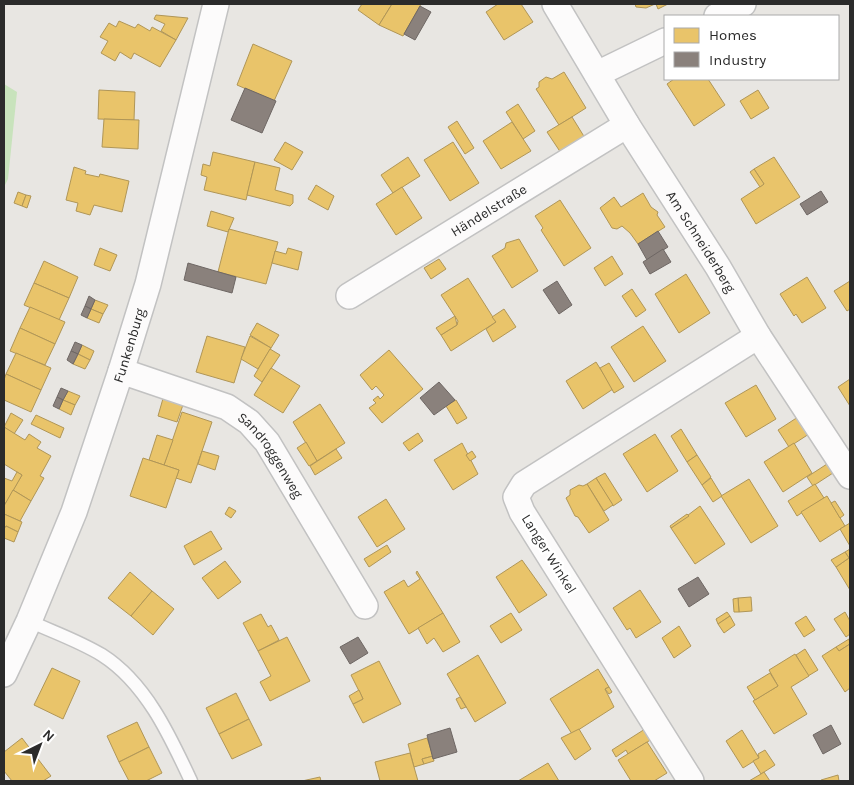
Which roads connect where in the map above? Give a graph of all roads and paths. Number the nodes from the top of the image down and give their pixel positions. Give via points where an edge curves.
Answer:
1 (216, 4) edge
2 (555, 4) edge
3 (743, 4) edge
4 (719, 15) edge
5 (664, 41) edge
6 (597, 74) junction
7 (627, 125) junction
8 (349, 296) dead end
9 (758, 336) junction
10 (121, 371) junction
11 (850, 476) edge
12 (365, 606) dead end
13 (29, 621) junction
14 (4, 674) edge
15 (191, 781) edge
16 (690, 781) edge

1 - 10 street, Funkenburg via 148,284
2 - 6 street, Am Schneiderberg
3 - 4 street
5 - 6 street
6 - 7 street, Am Schneiderberg
7 - 8 street, Händelstraße
7 - 9 street, Am Schneiderberg
9 - 11 street, Am Schneiderberg
9 - 16 street, Langer Winkel via 524,484 516,497 522,512
10 - 12 street, Sandroggenweg via 227,407 249,422 267,442
10 - 13 street, Funkenburg via 74,512
13 - 14 street, Funkenburg
13 - 15 lane via 103,656 135,683 158,718

